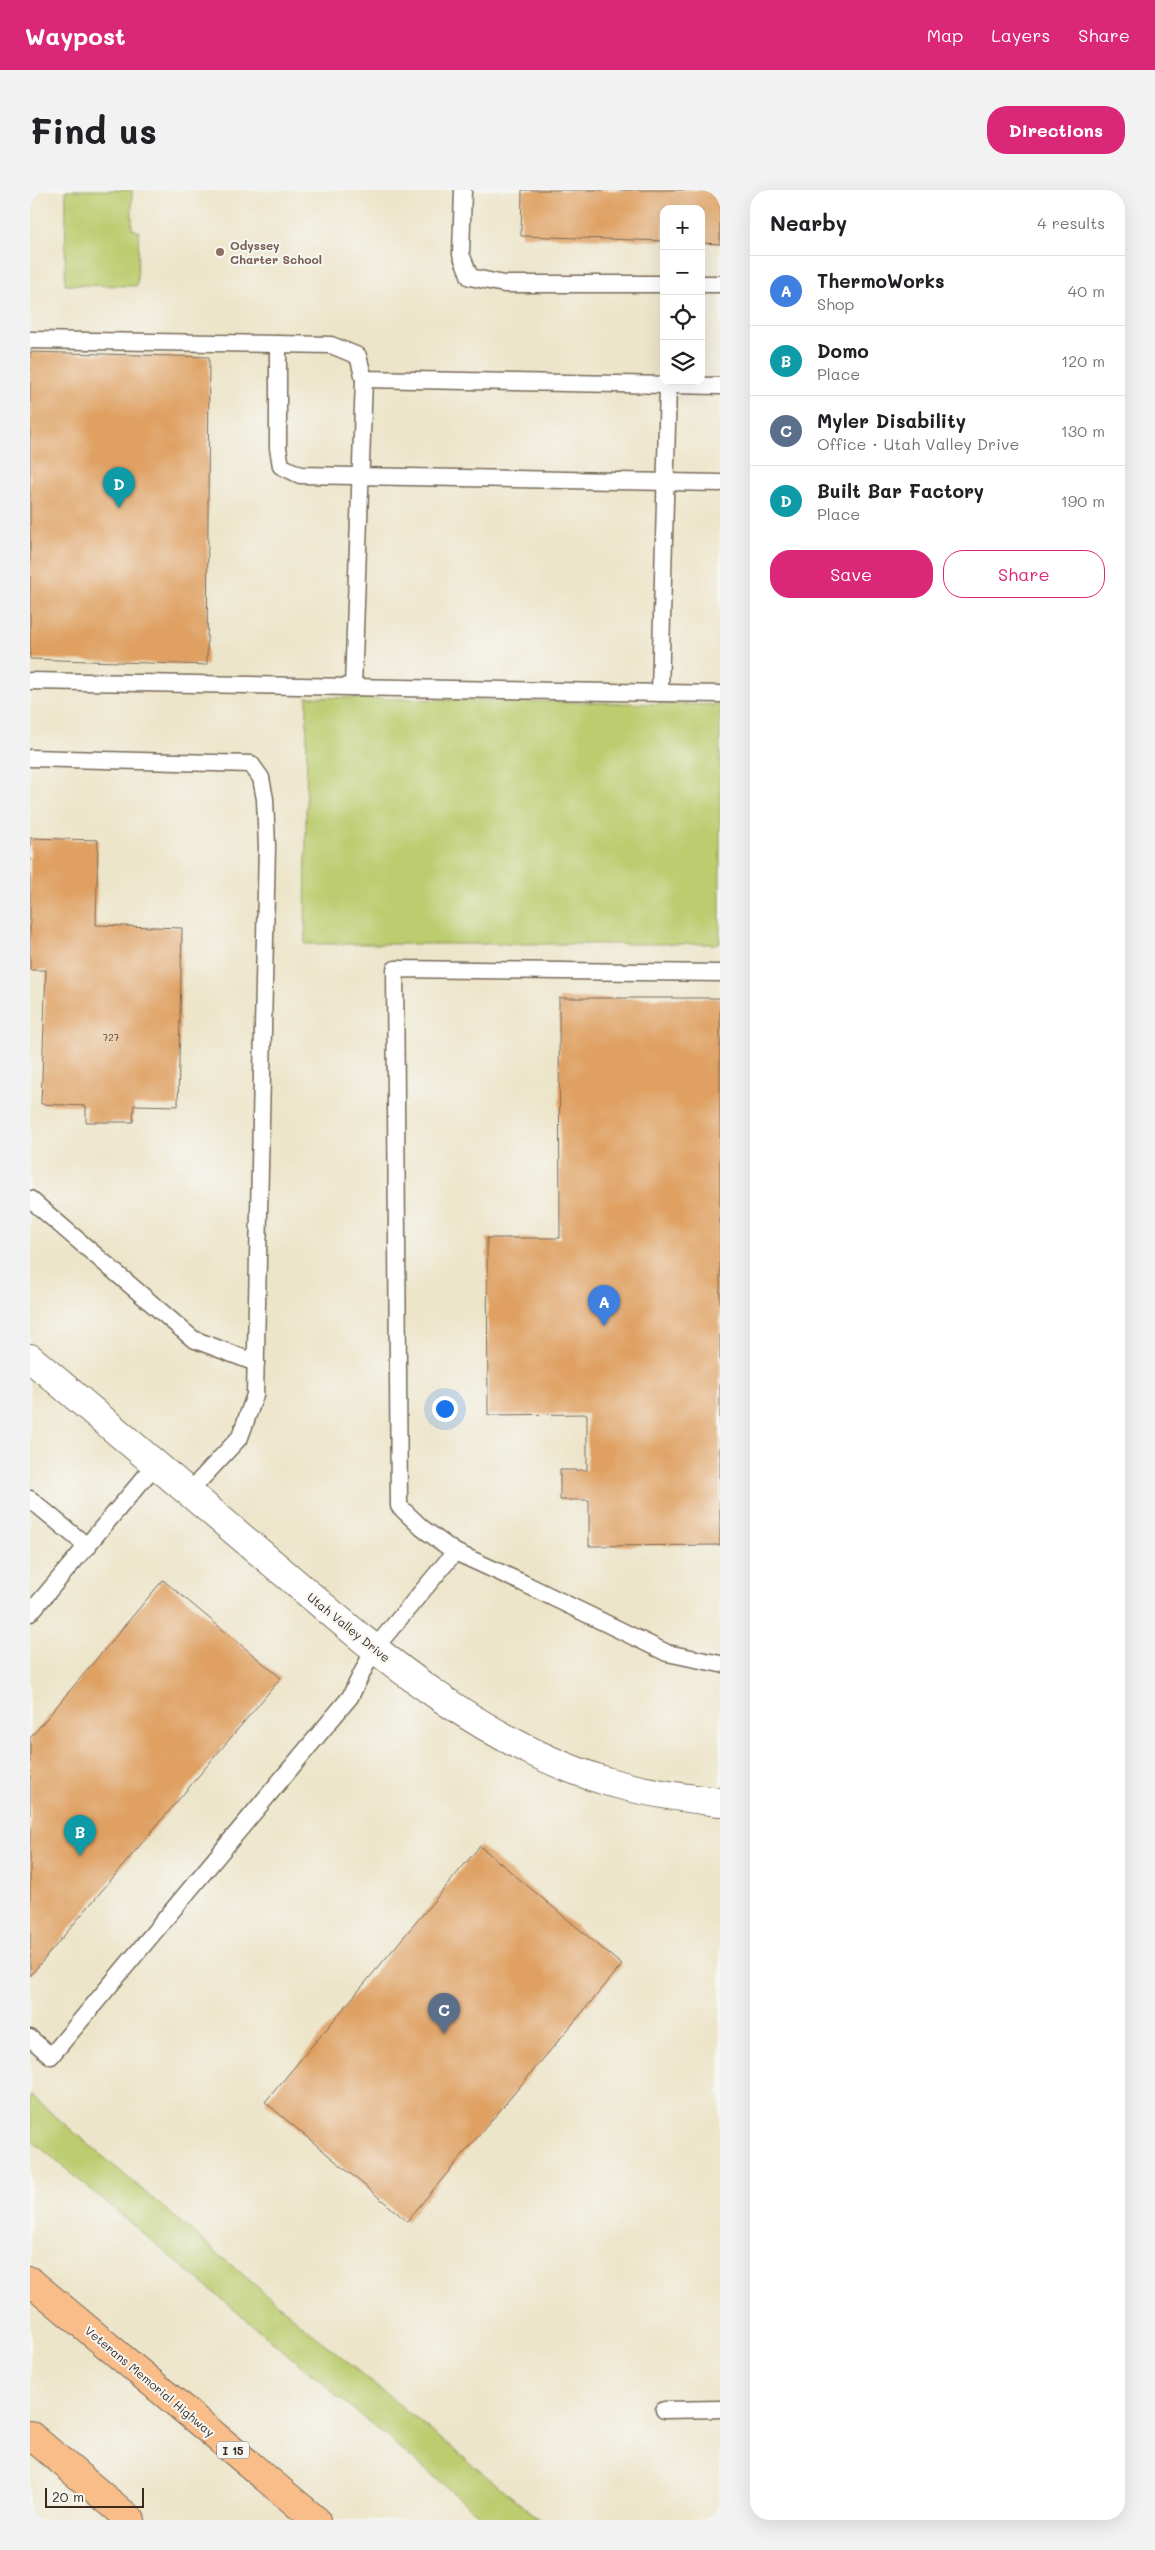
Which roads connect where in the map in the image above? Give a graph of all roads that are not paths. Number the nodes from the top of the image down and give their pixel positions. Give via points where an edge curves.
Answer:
1 (463, 190) edge
2 (660, 284) edge
3 (705, 284) edge
4 (720, 284) edge
5 (30, 340) edge
6 (278, 344) junction
7 (364, 379) junction
8 (660, 385) edge
9 (668, 385) joint
10 (720, 386) edge
11 (360, 475) junction
12 (666, 482) junction
13 (720, 483) edge
14 (30, 681) edge
15 (353, 687) junction
16 (660, 693) junction
17 (720, 694) edge
18 (30, 758) edge
19 (720, 973) edge
20 (30, 1199) edge
21 (30, 1358) edge
22 (256, 1363) junction
23 (156, 1464) junction
24 (189, 1492) junction
25 (30, 1499) edge
26 (88, 1547) junction
27 (455, 1552) junction
28 (30, 1613) edge
29 (374, 1649) junction
30 (720, 1664) edge
31 (720, 1802) edge
32 (30, 2038) edge
33 (30, 2281) edge
34 (720, 2409) edge
35 (664, 2410) dead end
36 (30, 2435) edge
37 (131, 2520) edge
38 (316, 2520) edge

1 - 2 lane via 461,254 470,277 504,284
3 - 4 lane
5 - 6 lane
6 - 7 lane via 331,345 358,356
6 - 11 lane via 278,448 281,466 300,475
7 - 8 lane
7 - 11 lane
9 - 10 lane
9 - 12 lane
11 - 12 lane
11 - 15 lane
12 - 13 lane
12 - 16 lane
14 - 15 lane
15 - 16 lane
16 - 17 lane
18 - 22 lane via 251,764 261,778 267,846
19 - 27 lane via 395,969 399,1506
20 - 22 lane via 194,1339
21 - 23 street, Utah Valley Drive
22 - 24 lane via 255,1395 240,1437
23 - 24 street, Utah Valley Drive
23 - 26 lane
24 - 29 street, Utah Valley Drive
25 - 26 lane
26 - 28 lane
27 - 29 lane
27 - 30 lane via 666,1652
29 - 31 street, Utah Valley Drive via 469,1718 560,1764 609,1782
29 - 32 lane via 350,1697 51,2056
33 - 38 highway, Veterans Memorial Highway / I 15
34 - 35 lane
36 - 37 highway

